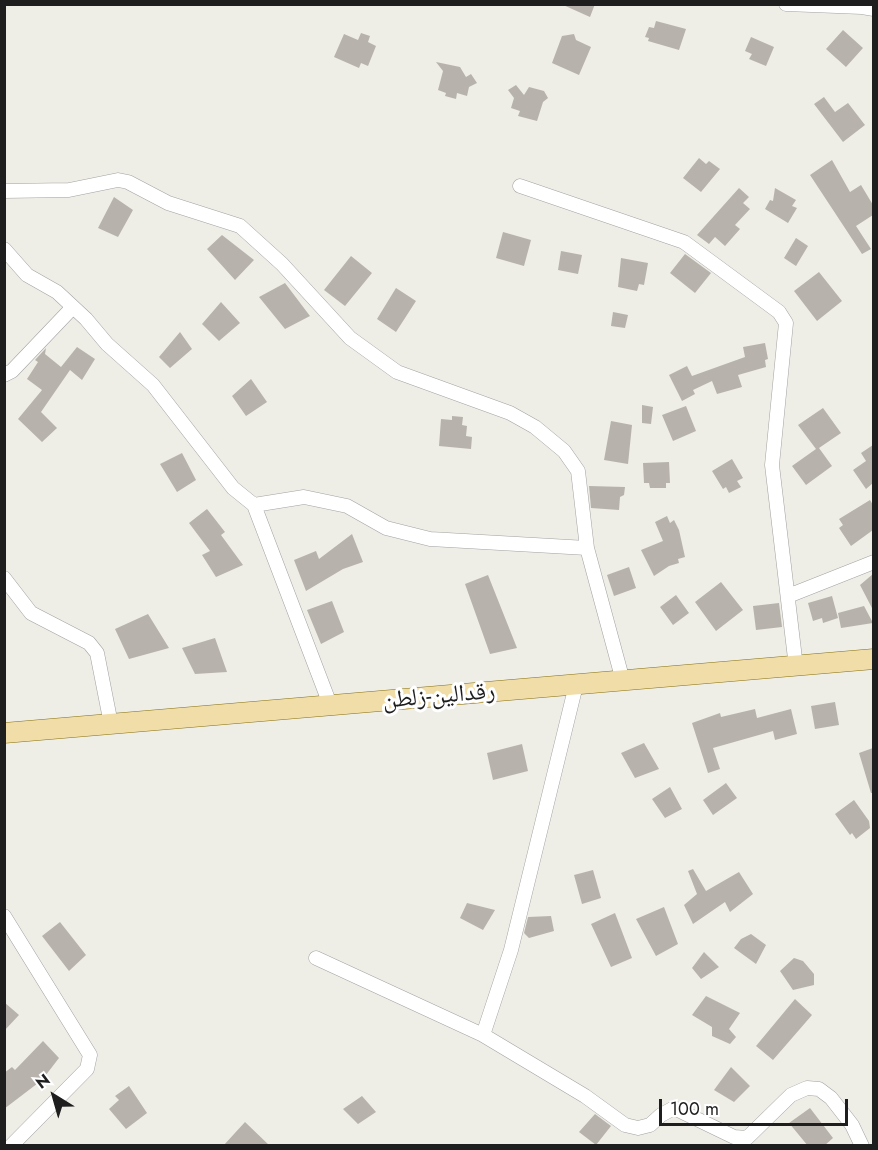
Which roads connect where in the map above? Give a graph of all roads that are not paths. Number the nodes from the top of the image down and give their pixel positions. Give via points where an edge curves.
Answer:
1 (786, 4) edge
2 (865, 7) edge
3 (520, 186) dead end
4 (4, 191) edge
5 (4, 249) edge
6 (73, 307) junction
7 (4, 375) edge
8 (254, 505) junction
9 (587, 548) junction
10 (873, 562) edge
11 (4, 578) edge
12 (788, 597) junction
13 (873, 659) edge
14 (796, 667) junction
15 (623, 681) junction
16 (576, 685) junction
17 (331, 707) junction
18 (111, 724) junction
19 (4, 733) edge
20 (4, 916) edge
21 (316, 957) dead end
22 (483, 1035) junction
23 (873, 1138) edge
24 (11, 1146) edge
25 (862, 1146) edge

1 - 2 street
3 - 12 street via 684,242 779,312 786,323 772,465
4 - 9 street via 69,190 118,180 240,226 282,264 350,338 397,372 510,413 564,451 578,471
5 - 6 street via 27,275 57,292
6 - 7 street
6 - 8 street via 107,345 153,385 233,488
8 - 9 street via 304,497 347,506 386,528 430,539
8 - 17 street
9 - 15 street
10 - 12 street
11 - 18 street via 31,613 89,643 97,653
12 - 14 street
13 - 14 main road, رقدالين-زلطن
14 - 15 main road, رقدالين-زلطن
15 - 16 main road, رقدالين-زلطن
16 - 17 main road, رقدالين-زلطن
16 - 22 street via 511,950
17 - 18 main road, رقدالين-زلطن
18 - 19 main road, رقدالين-زلطن
20 - 24 street via 90,1055 87,1069
21 - 22 street
22 - 25 street via 585,1096 625,1125 651,1125 674,1108 734,1137 747,1138 791,1095 807,1088 819,1089 852,1125
23 - 25 street

